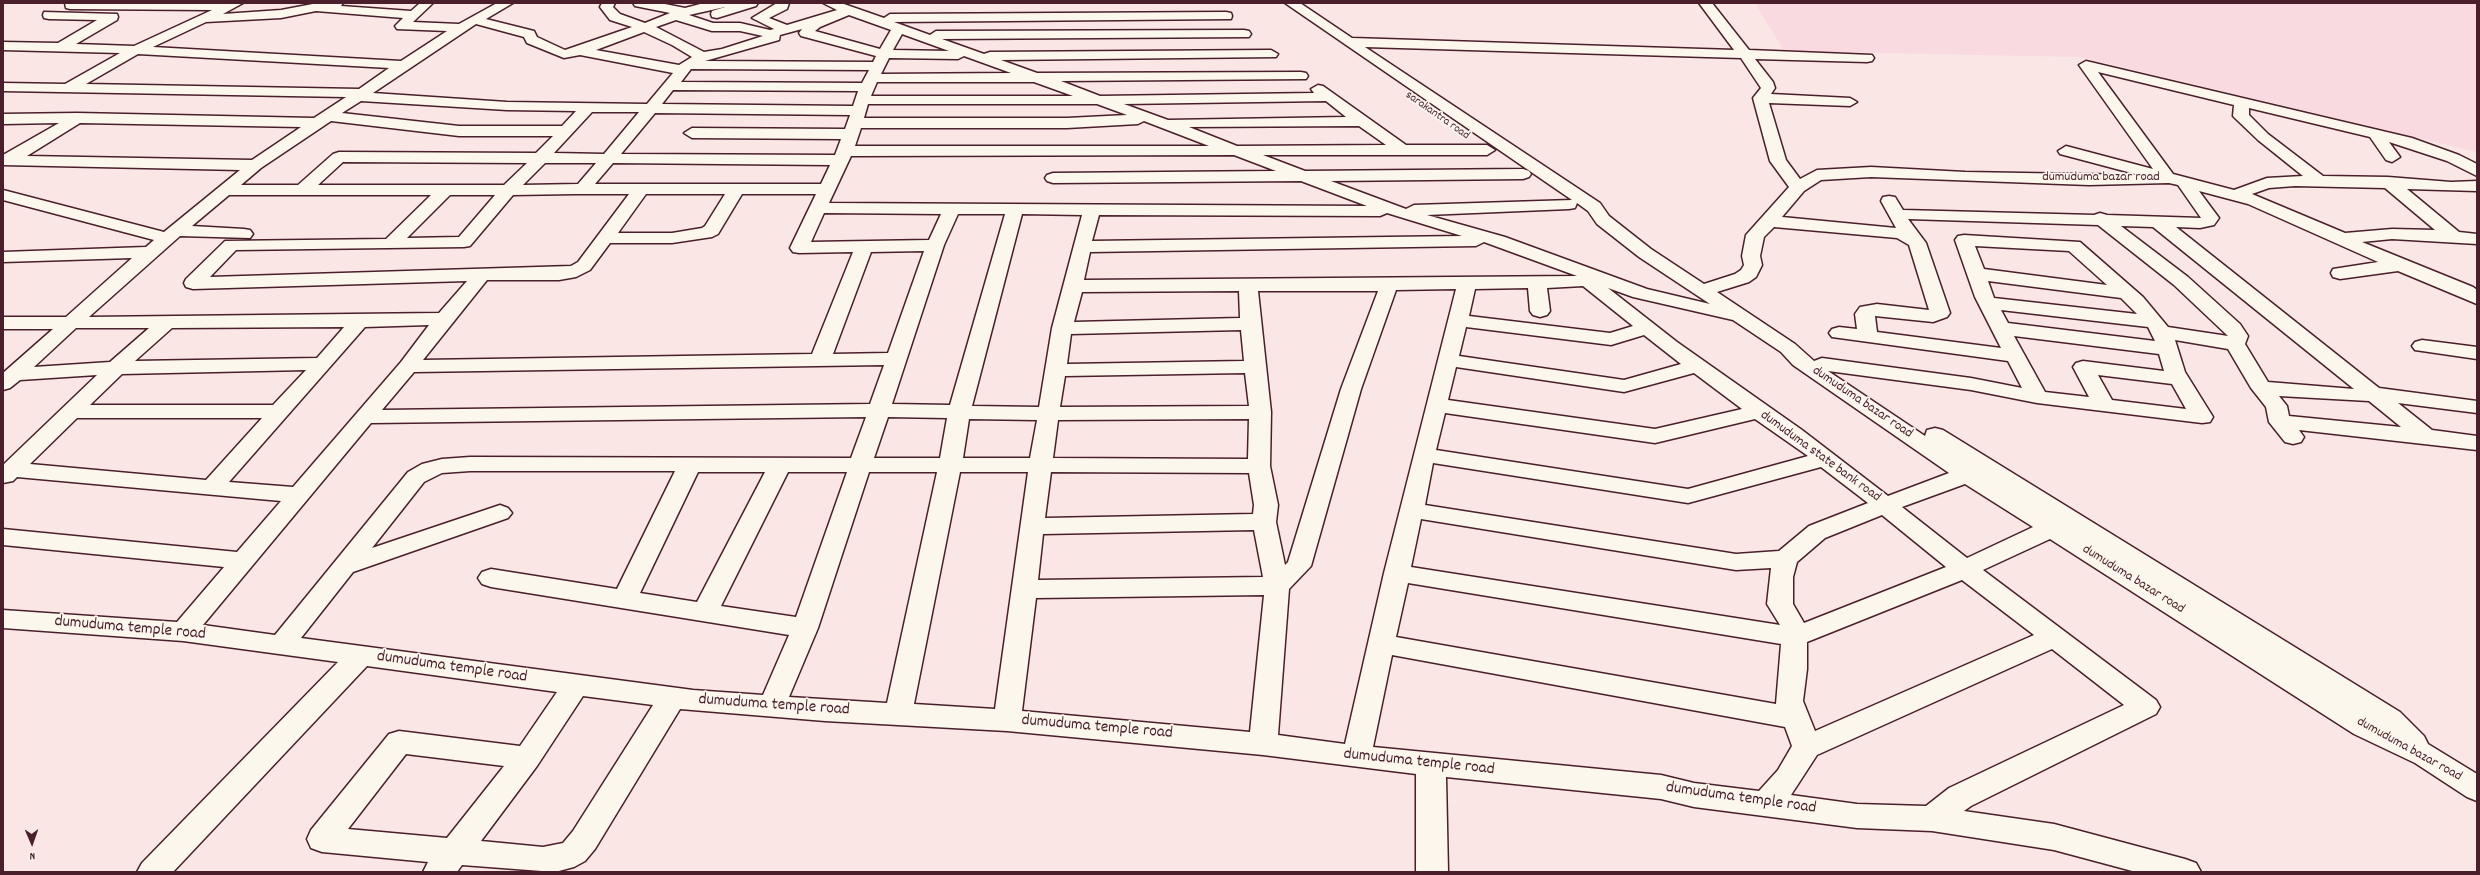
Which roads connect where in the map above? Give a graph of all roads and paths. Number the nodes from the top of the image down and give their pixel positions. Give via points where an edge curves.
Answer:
1 (337, 3) edge
2 (427, 3) edge
3 (507, 3) edge
4 (609, 3) edge
5 (639, 3) edge
6 (729, 3) edge
7 (752, 3) edge
8 (783, 3) edge
9 (829, 3) edge
10 (899, 3) edge
11 (1211, 3) edge
12 (1276, 3) edge
13 (1291, 3) edge
14 (1705, 3) edge
15 (233, 4) edge
16 (70, 5) dead end
17 (317, 8) junction
18 (849, 10) junction
19 (679, 13) junction
20 (415, 14) junction
21 (49, 15) dead end
22 (1226, 16) junction
23 (826, 19) junction
24 (197, 20) junction
25 (696, 21) junction
26 (891, 23) junction
27 (468, 24) junction
28 (644, 27) junction
29 (784, 29) junction
30 (627, 32) junction
31 (770, 34) junction
32 (1244, 34) junction
33 (919, 35) junction
34 (608, 40) junction
35 (1349, 42) junction
36 (3, 46) edge
37 (61, 47) junction
38 (135, 50) junction
39 (580, 51) junction
40 (1745, 53) junction
41 (1271, 54) junction
42 (976, 56) junction
43 (702, 57) junction
44 (1867, 58) dead end
45 (404, 65) junction
46 (684, 67) junction
47 (1300, 76) junction
48 (1036, 78) junction
49 (668, 86) junction
50 (3, 87) edge
51 (70, 87) junction
52 (360, 94) junction
53 (1329, 97) junction
54 (1760, 98) junction
55 (1095, 100) junction
56 (1850, 102) dead end
57 (2242, 103) junction
58 (861, 106) junction
59 (588, 107) junction
60 (648, 108) junction
61 (708, 109) junction
62 (77, 118) junction
63 (3, 119) edge
64 (322, 119) junction
65 (1156, 121) junction
66 (1362, 121) junction
67 (565, 131) junction
68 (692, 133) junction
69 (2375, 133) junction
70 (1227, 149) junction
71 (1400, 149) junction
72 (1487, 150) junction
73 (2066, 150) dead end
74 (2392, 157) dead end
75 (541, 158) junction
76 (606, 159) junction
77 (676, 159) junction
78 (6, 160) edge
79 (255, 166) junction
80 (2477, 171) edge
81 (1523, 174) junction
82 (1304, 177) junction
83 (1053, 178) dead end
84 (2168, 178) junction
85 (2319, 181) junction
86 (2388, 182) junction
87 (2186, 183) junction
88 (2477, 186) edge
89 (1798, 187) junction
90 (828, 189) junction
91 (225, 190) junction
92 (302, 190) junction
93 (445, 190) junction
94 (648, 190) junction
95 (736, 190) junction
96 (507, 191) junction
97 (581, 191) junction
98 (3, 195) edge
99 (2236, 195) junction
100 (1889, 201) dead end
101 (1569, 204) junction
102 (2081, 206) dead end
103 (818, 208) junction
104 (952, 209) junction
105 (1015, 209) junction
106 (1092, 209) junction
107 (1396, 211) junction
108 (1909, 214) dead end
109 (2102, 219) junction
110 (1603, 220) junction
111 (1770, 221) junction
112 (2156, 221) junction
113 (172, 234) junction
114 (244, 234) dead end
115 (1909, 236) junction
116 (2454, 237) junction
117 (606, 238) junction
118 (2342, 239) junction
119 (2477, 239) edge
120 (1499, 241) junction
121 (464, 242) junction
122 (391, 244) junction
123 (935, 245) junction
124 (864, 247) junction
125 (1082, 247) junction
126 (151, 252) junction
127 (3, 257) edge
128 (2400, 265) junction
129 (2340, 273) dead end
130 (1976, 274) junction
131 (482, 275) junction
132 (430, 277) junction
133 (1591, 279) junction
134 (1537, 282) junction
135 (1466, 283) junction
136 (1248, 285) junction
137 (1389, 285) junction
138 (1074, 286) junction
139 (1701, 291) junction
140 (2127, 293) junction
141 (2473, 294) edge
142 (1987, 303) junction
143 (1540, 311) dead end
144 (1939, 315) junction
145 (1743, 318) junction
146 (444, 319) junction
147 (1457, 320) junction
148 (359, 321) junction
149 (3, 323) edge
150 (166, 323) junction
151 (71, 324) junction
152 (1250, 324) junction
153 (1062, 328) junction
154 (1648, 328) junction
155 (1999, 328) junction
156 (1839, 333) dead end
157 (2161, 334) junction
158 (1868, 337) junction
159 (2071, 337) junction
160 (2235, 344) junction
161 (2422, 346) dead end
162 (1942, 347) junction
163 (1788, 348) junction
164 (2477, 354) edge
165 (2014, 356) junction
166 (896, 359) junction
167 (820, 360) junction
168 (1447, 360) junction
169 (323, 364) junction
170 (1822, 364) junction
171 (408, 366) junction
172 (1697, 366) junction
173 (1256, 367) junction
174 (2083, 367) junction
175 (116, 368) junction
176 (1056, 370) junction
177 (9, 379) edge
178 (2179, 379) junction
179 (1956, 381) junction
180 (2261, 388) junction
181 (2376, 394) junction
182 (2037, 397) junction
183 (2104, 404) junction
184 (1437, 405) junction
185 (2477, 407) edge
186 (879, 410) junction
187 (279, 411) junction
188 (71, 412) junction
189 (1260, 412) junction
190 (1759, 412) junction
191 (959, 413) junction
192 (1048, 414) junction
193 (365, 417) junction
194 (2426, 436) junction
195 (2477, 443) edge
196 (1424, 455) junction
197 (1824, 459) junction
198 (860, 464) junction
199 (690, 465) junction
200 (780, 465) junction
201 (950, 466) junction
202 (1259, 466) junction
203 (1040, 467) junction
204 (7, 474) edge
205 (1967, 475) junction
206 (212, 487) junction
207 (299, 495) junction
208 (1885, 505) junction
209 (1411, 510) junction
210 (500, 512) dead end
211 (1264, 522) junction
212 (1031, 526) junction
213 (2050, 529) junction
214 (3, 536) edge
215 (1785, 559) junction
216 (243, 560) junction
217 (345, 566) junction
218 (1965, 569) junction
219 (1396, 574) junction
220 (491, 578) dead end
221 (1277, 586) junction
222 (1023, 589) junction
223 (624, 600) junction
224 (705, 612) junction
225 (3, 618) edge
226 (805, 628) junction
227 (183, 632) junction
228 (1794, 637) junction
229 (2054, 637) junction
230 (1382, 644) junction
231 (281, 645) junction
232 (361, 656) junction
233 (576, 685) junction
234 (673, 697) junction
235 (772, 705) junction
236 (898, 714) junction
237 (1796, 718) junction
238 (1007, 720) junction
239 (1262, 744) junction
240 (1807, 747) junction
241 (2425, 755) junction
242 (1356, 757) junction
243 (527, 758) junction
244 (1431, 765) junction
245 (2477, 789) edge
246 (1767, 803) junction
247 (1932, 819) junction
248 (448, 861) edge
249 (153, 872) edge
250 (1432, 872) edge
251 (2185, 872) edge

1 - 17 street
2 - 20 street
3 - 27 street
4 - 28 street via 606,7 615,17
5 - 19 street
6 - 19 street
7 - 25 street
8 - 29 street via 782,6 759,18
9 - 18 street
10 - 26 street
11 - 22 street
12 - 72 street, sarakantra road
13 - 35 street, sarakantra road
14 - 40 street
15 - 16 street
15 - 24 street
17 - 20 street
17 - 24 street via 262,17
18 - 23 street
18 - 26 street
19 - 25 street
19 - 28 street
20 - 27 street via 402,26
21 - 37 street via 112,17
22 - 26 street
22 - 32 street
23 - 29 street
23 - 58 street via 815,24 806,33
24 - 38 street
25 - 31 street via 712,27 740,28
26 - 33 street
26 - 58 street
27 - 39 street via 529,34 532,40 564,54
27 - 45 street
28 - 30 street
28 - 43 street
29 - 31 street
30 - 34 street
30 - 34 street via 646,39 634,44
31 - 43 street via 774,38
32 - 33 street
32 - 41 street
33 - 42 street
34 - 39 street
35 - 40 street
35 - 110 street, sarakantra road via 1594,207
36 - 37 street
37 - 38 street
38 - 45 street
38 - 51 street
39 - 46 street
40 - 44 street
40 - 54 street via 1768,88
41 - 42 street
41 - 47 street
42 - 48 street
42 - 58 street
43 - 46 street
45 - 52 street
46 - 49 street
46 - 58 street
47 - 48 street
47 - 53 street
48 - 55 street
48 - 58 street
49 - 58 street
49 - 60 street
50 - 51 street
51 - 52 street
52 - 59 street via 507,106
52 - 64 street
53 - 55 street
53 - 66 street
54 - 56 street
54 - 89 street via 1778,161
55 - 58 street
55 - 65 street
57 - 69 street
57 - 84 street via 2086,65
57 - 85 street via 2241,116 2263,137
58 - 61 street
58 - 65 street via 1068,123
58 - 68 street
58 - 70 street
58 - 77 street
58 - 90 street
59 - 60 street
59 - 67 street
60 - 61 street
60 - 76 street
61 - 68 street
62 - 63 street
62 - 64 street
62 - 78 street
64 - 67 street via 459,131
64 - 79 street
65 - 66 street
65 - 70 street
66 - 71 street
67 - 75 street
68 - 77 street
69 - 74 street
69 - 80 street via 2454,158
70 - 71 street
70 - 82 street
71 - 72 street
72 - 81 street, sarakantra road
73 - 84 street
75 - 76 street
75 - 92 street via 339,157
75 - 96 street
76 - 77 street
76 - 97 street
77 - 94 street
78 - 79 street
79 - 91 street
81 - 82 street
81 - 101 street, sarakantra road
82 - 83 street
82 - 107 street
84 - 87 street
84 - 89 street, dumuduma bazar road via 2089,180 1871,172 1817,175
85 - 86 street
85 - 99 street via 2267,183
86 - 88 street via 2451,187
86 - 116 street
87 - 99 street
87 - 112 street via 2210,218 2208,221
89 - 111 street, dumuduma bazar road
90 - 95 street
90 - 103 street
91 - 92 street
91 - 113 street
92 - 93 street
93 - 96 street
93 - 122 street
94 - 95 street
94 - 97 street
94 - 117 street
95 - 117 street via 712,230 706,233 672,238
96 - 97 street
96 - 121 street
98 - 113 street via 52,209
99 - 118 street via 2254,200
100 - 115 street
101 - 107 street
101 - 110 street, sarakantra road
102 - 109 street
103 - 104 street
103 - 124 street via 800,248
104 - 105 street
104 - 123 street
105 - 106 street
105 - 191 street
106 - 107 street
106 - 125 street
107 - 120 street
108 - 109 street
109 - 112 street
109 - 160 street via 2181,281 2233,328 2238,336
110 - 139 street, sarakantra road via 1645,253
111 - 115 street
111 - 139 street, dumuduma bazar road via 1754,235 1751,256 1753,265 1749,273 1742,278
112 - 181 street
113 - 114 street
113 - 126 street
115 - 144 street via 1917,243
116 - 118 street via 2392,234
116 - 119 street
117 - 131 street via 584,266 570,273
118 - 128 street
120 - 125 street
120 - 133 street
121 - 122 street
121 - 132 street
122 - 132 street via 231,245 193,283
123 - 124 street
123 - 166 street
124 - 167 street
125 - 138 street
126 - 127 street
126 - 151 street
128 - 129 street
128 - 141 street
130 - 140 street
130 - 140 street via 1964,240 2074,246
130 - 142 street
131 - 132 street
131 - 146 street
133 - 134 street via 1570,283
133 - 145 street via 1667,301
133 - 154 street, dumuduma state bank road
134 - 135 street
134 - 143 street
135 - 137 street
135 - 147 street
136 - 137 street
136 - 138 street
136 - 152 street
137 - 221 street via 1351,389 1299,566
138 - 153 street
139 - 145 street, dumuduma bazar road
140 - 157 street
142 - 155 street
142 - 157 street
144 - 158 street via 1867,311 1865,314
144 - 162 street
145 - 163 street, dumuduma bazar road
146 - 148 street
146 - 171 street
147 - 154 street via 1611,339
147 - 168 street
148 - 150 street
148 - 169 street
149 - 151 street
150 - 151 street
150 - 175 street
151 - 177 street
152 - 153 street
152 - 173 street
153 - 176 street
154 - 172 street, dumuduma state bank road
155 - 159 street
155 - 165 street
156 - 158 street
157 - 159 street
157 - 160 street
157 - 178 street
158 - 162 street
159 - 174 street
160 - 180 street
161 - 164 street
162 - 165 street
162 - 179 street
163 - 170 street
163 - 205 street, dumuduma bazar road via 1800,361
165 - 182 street
166 - 167 street
166 - 186 street
167 - 171 street
168 - 172 street via 1624,386
168 - 184 street
169 - 175 street
169 - 187 street
170 - 179 street
170 - 241 street via 2390,720
171 - 193 street
172 - 190 street, dumuduma state bank road
173 - 176 street
173 - 189 street
174 - 178 street
174 - 183 street
175 - 177 street
175 - 188 street
176 - 192 street
178 - 183 street via 2202,417
179 - 182 street
180 - 181 street via 2352,396
180 - 194 street via 2276,406 2287,429
181 - 185 street
181 - 194 street
182 - 183 street
184 - 190 street via 1655,436
184 - 196 street
186 - 191 street
186 - 193 street
186 - 198 street
187 - 188 street
187 - 206 street
188 - 204 street
189 - 192 street
189 - 202 street
190 - 197 street, dumuduma state bank road
191 - 192 street
191 - 201 street
192 - 203 street
193 - 207 street
194 - 195 street
196 - 197 street via 1688,496
196 - 209 street
197 - 208 street, dumuduma state bank road
198 - 200 street
198 - 201 street
198 - 226 street
199 - 200 street
199 - 217 street via 470,464 430,469 416,477
199 - 223 street
200 - 224 street
201 - 203 street
201 - 236 street
202 - 203 street
202 - 211 street via 1266,505
203 - 212 street
204 - 206 street
205 - 208 street
205 - 213 street, dumuduma bazar road
206 - 207 street
207 - 216 street
208 - 215 street, dumuduma state bank road via 1817,532
208 - 218 street
209 - 215 street via 1736,562
209 - 219 street
210 - 217 street
211 - 212 street
211 - 221 street
212 - 222 street
213 - 218 street
213 - 241 street, dumuduma bazar road via 2263,660 2364,726
214 - 216 street
215 - 228 street via 1780,604 1794,627
216 - 227 street
217 - 231 street
218 - 228 street
218 - 229 street
219 - 228 street
219 - 230 street
220 - 223 street
221 - 222 street
221 - 239 street
222 - 238 street
223 - 224 street
224 - 226 street
225 - 227 street, dumuduma temple road
226 - 235 street
227 - 231 street, dumuduma temple road
228 - 237 street via 1794,669 1789,701
229 - 240 street
229 - 247 street via 2146,707 1960,797
230 - 237 street
230 - 242 street
231 - 232 street, dumuduma temple road
232 - 233 street, dumuduma temple road
232 - 249 street
233 - 234 street, dumuduma temple road
233 - 243 street
234 - 235 street, dumuduma temple road
234 - 248 street via 574,852 563,858 543,860
235 - 236 street, dumuduma temple road
236 - 238 street, dumuduma temple road
237 - 240 street
238 - 239 street, dumuduma temple road
239 - 242 street, dumuduma temple road
240 - 246 street via 1788,778
241 - 245 street, dumuduma bazar road
242 - 244 street, dumuduma temple road
243 - 248 street
243 - 248 street via 399,742 322,839
244 - 246 street, dumuduma temple road via 1661,788 1694,795
244 - 250 street
246 - 247 street, dumuduma temple road via 1857,816
247 - 251 street, dumuduma temple road via 2054,837

